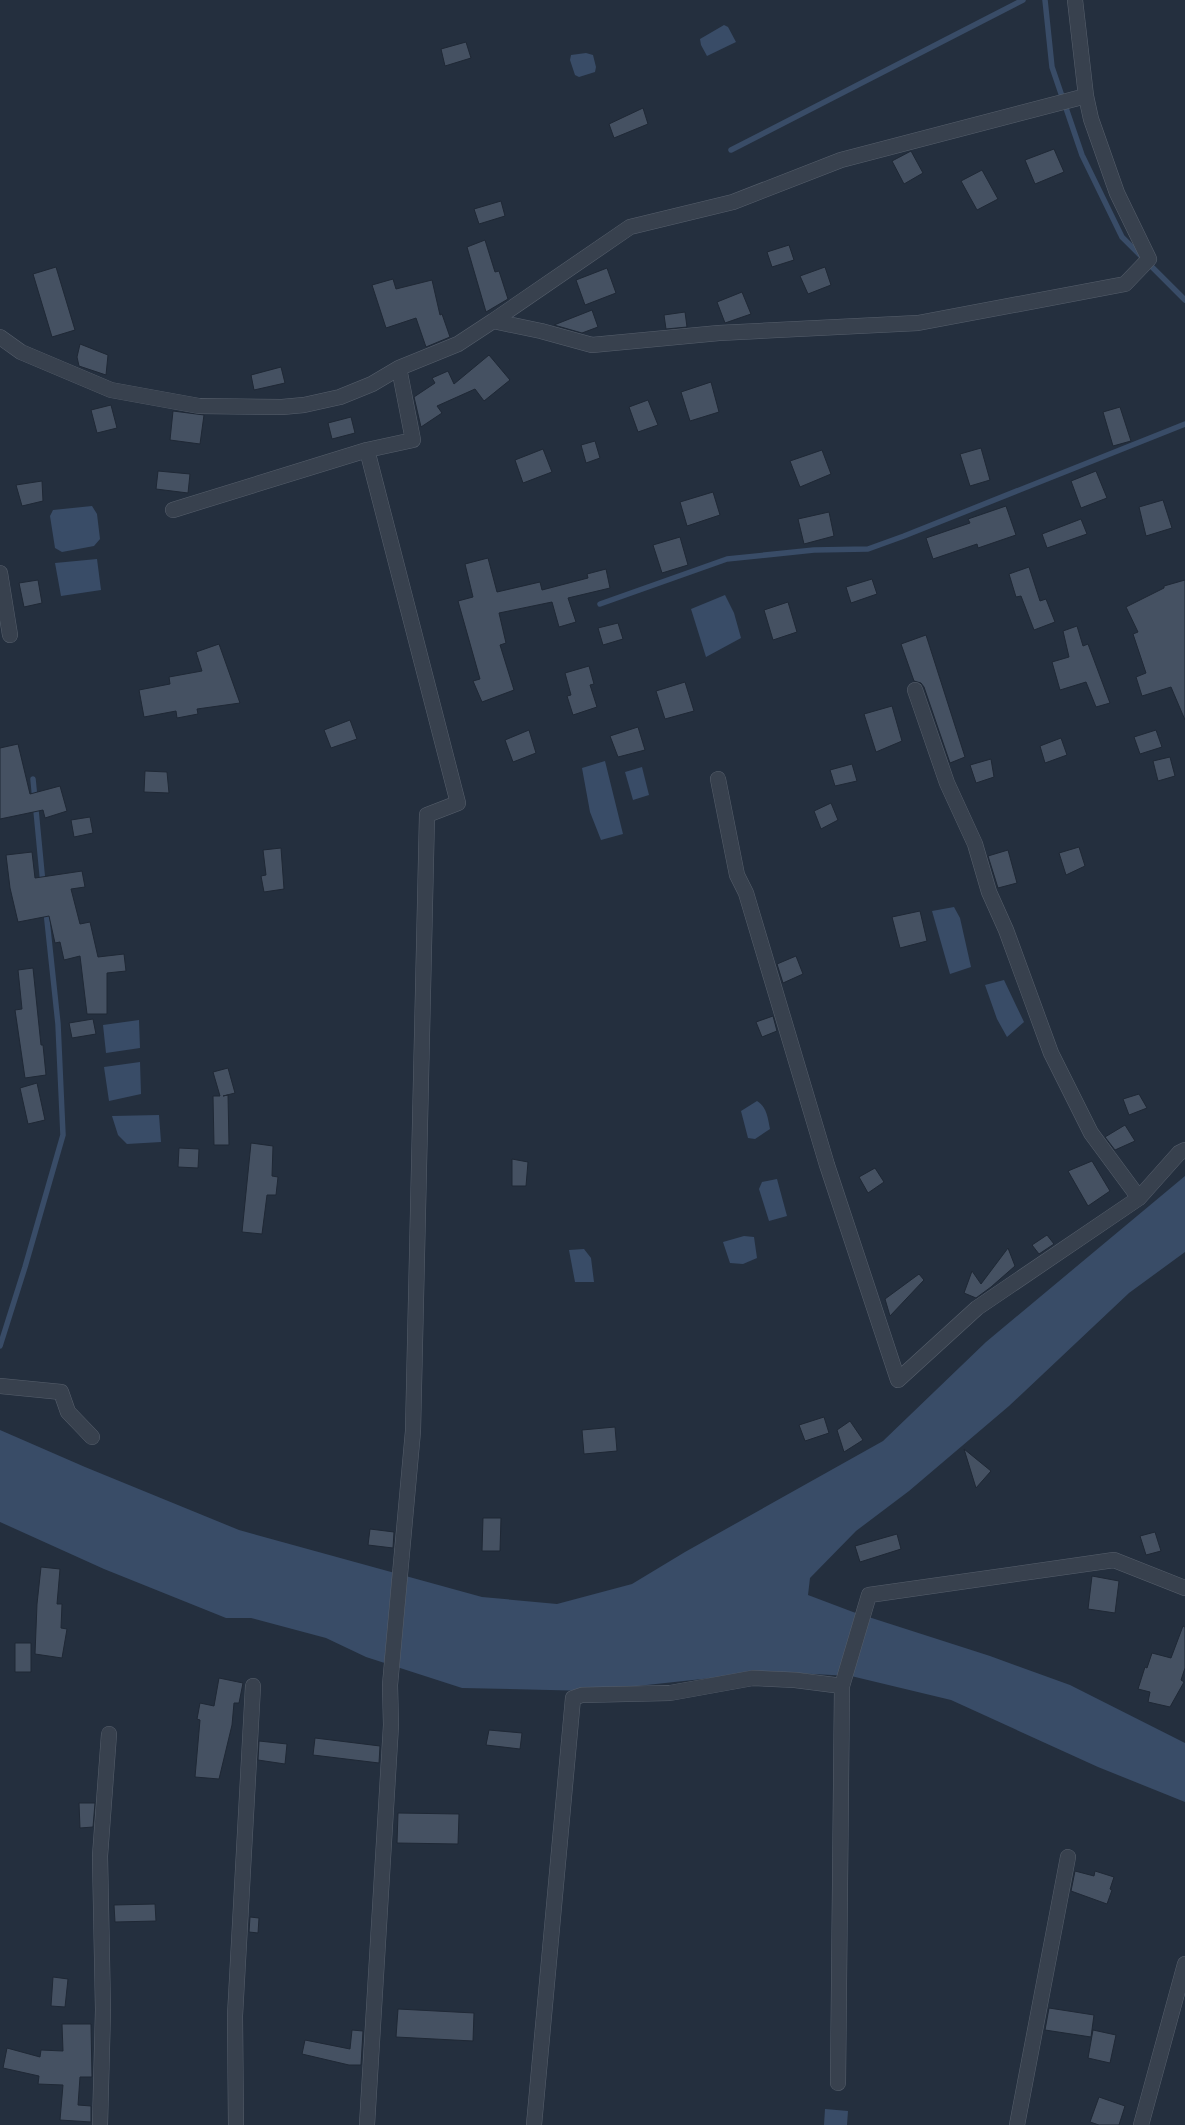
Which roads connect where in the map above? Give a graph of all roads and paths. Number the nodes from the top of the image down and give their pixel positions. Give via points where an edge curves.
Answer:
1 (1075, 0) edge
2 (1086, 96) junction
3 (493, 321) junction
4 (0, 337) edge
5 (399, 368) junction
6 (367, 450) junction
7 (173, 510) dead end
8 (0, 574) edge
9 (10, 635) dead end
10 (915, 690) dead end
11 (718, 779) dead end
12 (1185, 1150) edge
13 (1139, 1198) junction
14 (0, 1386) edge
15 (92, 1437) dead end
16 (1185, 1588) edge
17 (843, 1683) junction
18 (253, 1686) dead end
19 (109, 1734) dead end
20 (1068, 1857) dead end
21 (1185, 1964) edge
22 (838, 2083) dead end
23 (100, 2125) edge
24 (236, 2125) edge
25 (367, 2125) edge
26 (534, 2125) edge
27 (1017, 2125) edge
28 (1141, 2125) edge

1 - 2 street
2 - 3 street via 841,160 733,202 630,227
2 - 3 street via 1091,120 1117,193 1149,259 1125,284 918,323 719,333 592,345
3 - 5 street via 458,344
4 - 5 street via 21,352 111,390 199,406 304,405 340,397
5 - 6 street via 413,440
6 - 7 street
6 - 25 street via 458,803 427,815 413,1432 390,1685 391,1725
8 - 9 street
10 - 13 street via 1051,1053 1091,1134
11 - 13 street via 737,876 746,893 827,1165 898,1380 977,1308
12 - 13 street
14 - 15 street via 61,1392 68,1412
16 - 17 street via 1114,1560 869,1595
17 - 22 street
17 - 26 street via 753,1678 670,1693 582,1695 573,1698
18 - 24 street via 235,2016
19 - 23 street via 100,1856 103,2010
20 - 27 street
21 - 28 street

